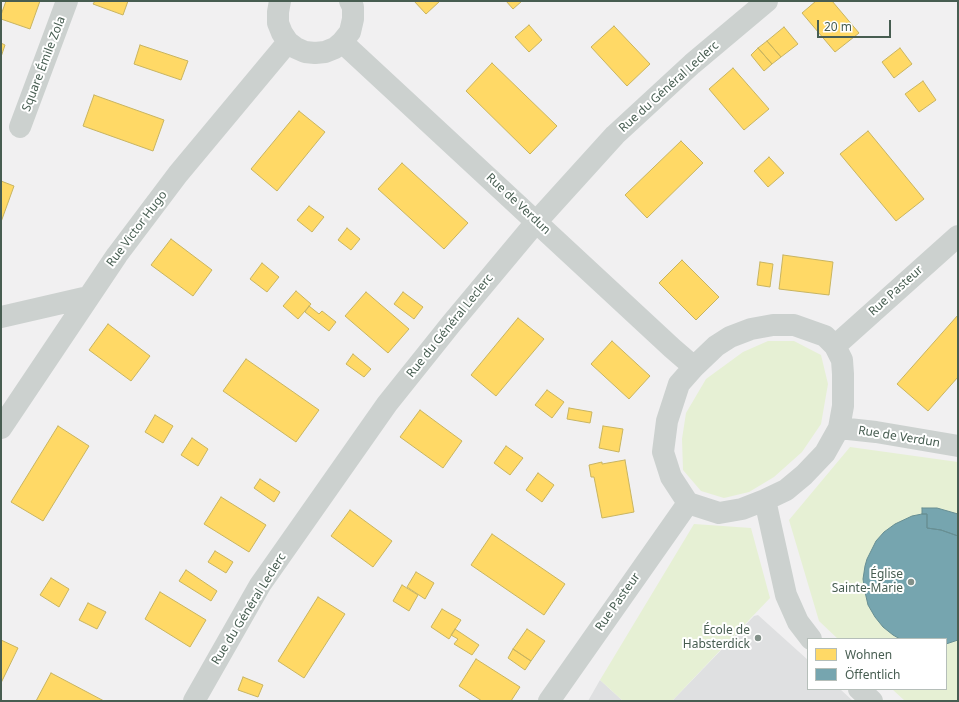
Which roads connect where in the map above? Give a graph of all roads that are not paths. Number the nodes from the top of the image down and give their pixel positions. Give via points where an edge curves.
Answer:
1 (68, 1) edge
2 (280, 1) edge
3 (350, 1) edge
4 (767, 1) edge
5 (288, 42) junction
6 (342, 42) junction
7 (20, 127) dead end
8 (537, 221) junction
9 (958, 236) edge
10 (88, 297) junction
11 (1, 317) edge
12 (835, 346) junction
13 (694, 367) junction
14 (1, 428) edge
15 (840, 428) junction
16 (958, 446) edge
17 (765, 500) junction
18 (688, 503) junction
19 (810, 638) edge
20 (860, 690) edge
21 (194, 701) edge
22 (549, 701) edge
23 (872, 701) edge

1 - 7 street, Square Émile Zola
2 - 5 street via 278,22
3 - 6 street via 353,7 353,20 350,32
4 - 8 street, Rue du Général Leclerc via 692,64 615,135
5 - 6 street via 305,52 315,53 335,48
5 - 10 street, Rue Victor Hugo via 178,174
6 - 8 street, Rue de Verdun
8 - 13 street, Rue de Verdun
8 - 21 street, Rue du Général Leclerc via 387,404 260,585
9 - 12 street, Rue Pasteur
10 - 11 street
10 - 14 street, Rue Victor Hugo
12 - 13 street via 824,336 794,325 773,325 751,329 730,337 716,346
12 - 15 street via 842,360 843,374
13 - 18 street via 679,384 667,421 663,452 671,478
15 - 16 street, Rue de Verdun
15 - 17 street via 825,453 804,475 786,490
17 - 18 street via 742,509 719,513
17 - 19 street via 786,595 798,622
18 - 22 street, Rue Pasteur
20 - 23 street

